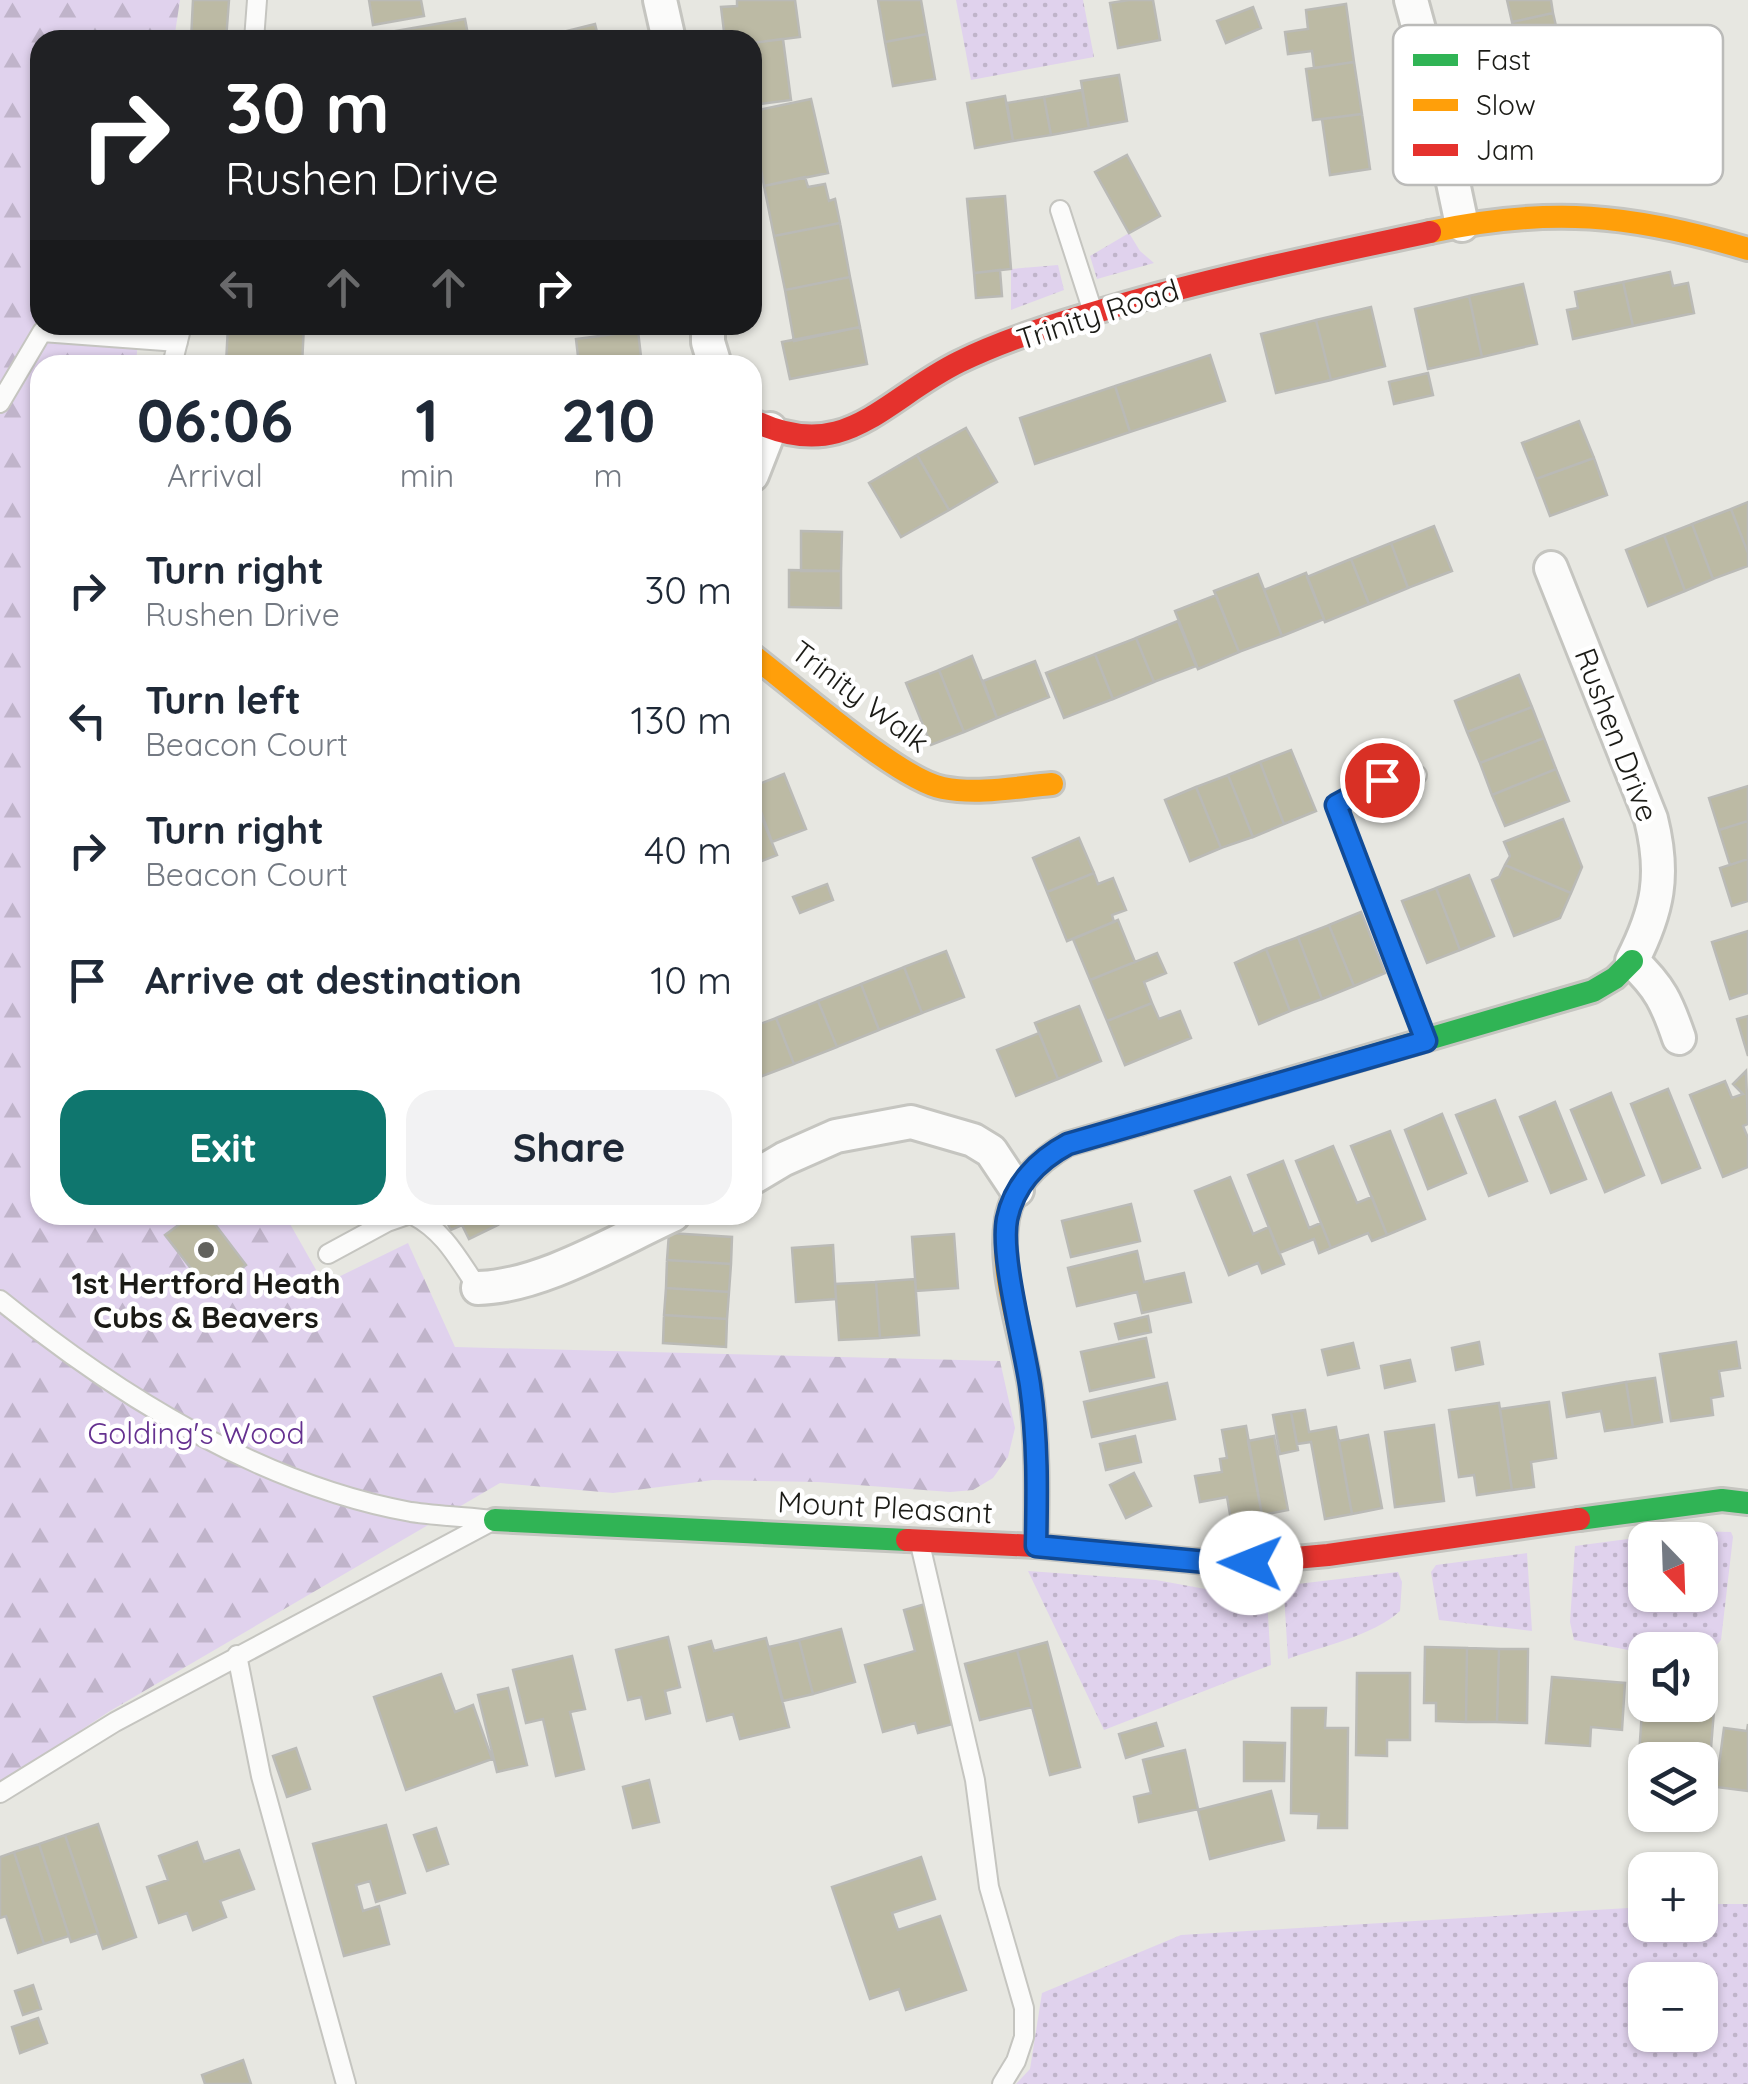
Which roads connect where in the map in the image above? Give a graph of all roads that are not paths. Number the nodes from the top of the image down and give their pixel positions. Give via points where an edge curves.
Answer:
1 (257, 0) edge
2 (660, 0) edge
3 (1411, 0) edge
4 (1418, 25) edge
5 (255, 30) edge
6 (666, 30) edge
7 (1454, 185) edge
8 (1060, 210) dead end
9 (1462, 225) junction
10 (1748, 249) edge
11 (1093, 312) junction
12 (40, 335) edge
13 (0, 403) edge
14 (762, 424) edge
15 (1551, 568) dead end
16 (762, 663) edge
17 (1416, 775) dead end
18 (1052, 784) dead end
19 (1632, 962) junction
20 (1679, 1038) dead end
21 (1426, 1041) junction
22 (762, 1172) edge
23 (1017, 1190) junction
24 (381, 1225) edge
25 (432, 1225) edge
26 (651, 1225) edge
27 (328, 1254) dead end
28 (478, 1288) joint
29 (0, 1300) edge
30 (1748, 1503) edge
31 (495, 1520) junction
32 (919, 1539) junction
33 (1036, 1546) junction
34 (236, 1656) junction
35 (0, 1793) edge
36 (346, 2084) edge
37 (1002, 2084) edge

1 - 5 lane
2 - 6 street
3 - 4 street
7 - 9 street
8 - 11 lane
9 - 10 street, Trinity Road via 1585,215 1670,226
9 - 11 street, Trinity Road
11 - 14 street, Trinity Road via 954,364 835,432 790,436
12 - 13 lane
15 - 19 street, Rushen Drive via 1659,853 1649,928
16 - 18 street, Trinity Walk via 900,769 940,788 980,792
17 - 21 lane via 1382,780 1336,805
19 - 20 street via 1665,998
19 - 21 street via 1593,991
21 - 23 street via 1068,1144 1039,1162
22 - 23 street via 836,1136 911,1122 974,1140 991,1152
23 - 33 street via 1007,1246 1038,1459
24 - 27 lane
25 - 28 lane
26 - 28 street via 530,1280
29 - 31 lane, Mount Pleasant via 68,1355 246,1457 392,1507
30 - 33 street, Mount Pleasant via 1662,1507 1228,1564
31 - 32 street, Mount Pleasant
31 - 34 lane
32 - 33 street, Mount Pleasant
32 - 37 lane via 975,1780 989,1887 1024,2008 1024,2037
34 - 35 lane
34 - 36 lane via 260,1776

